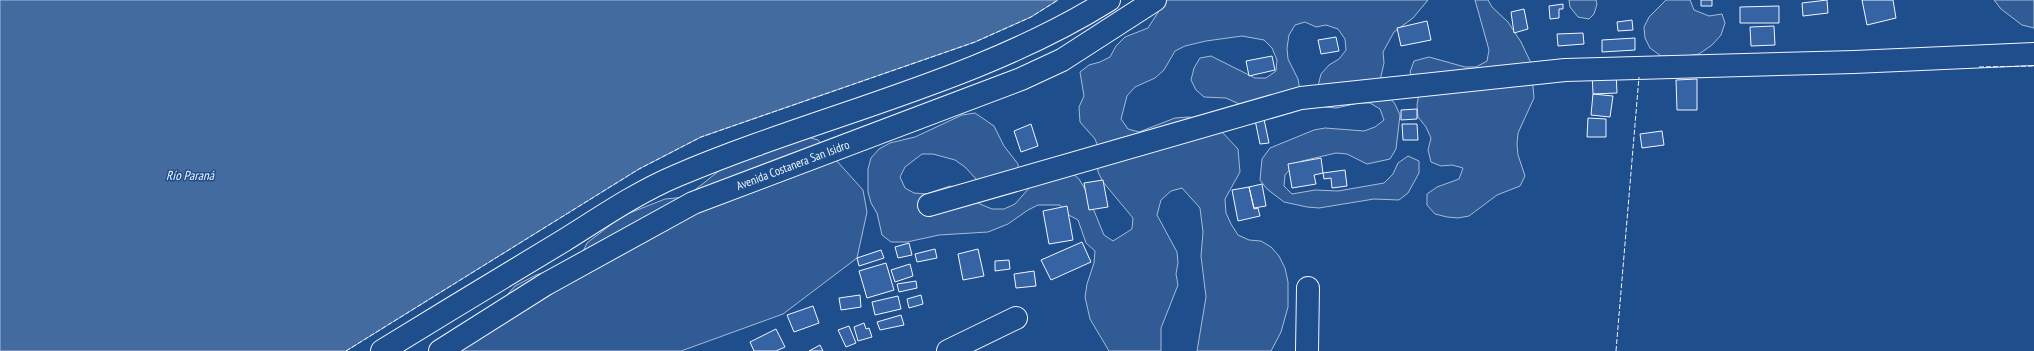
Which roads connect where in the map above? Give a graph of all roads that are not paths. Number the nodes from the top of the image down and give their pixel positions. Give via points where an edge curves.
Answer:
1 (1109, 0) edge
2 (1155, 0) edge
3 (2034, 54) edge
4 (929, 205) dead end
5 (1308, 288) dead end
6 (1016, 318) dead end
7 (382, 351) edge
8 (440, 351) edge
9 (948, 351) edge
10 (1307, 351) edge

1 - 7 street via 1001,57 673,177 624,203
2 - 8 street, Avenida Costanera San Isidro via 1062,60 1021,79 693,203 546,284
3 - 4 street via 1565,70 1301,98
5 - 10 street
6 - 9 street

